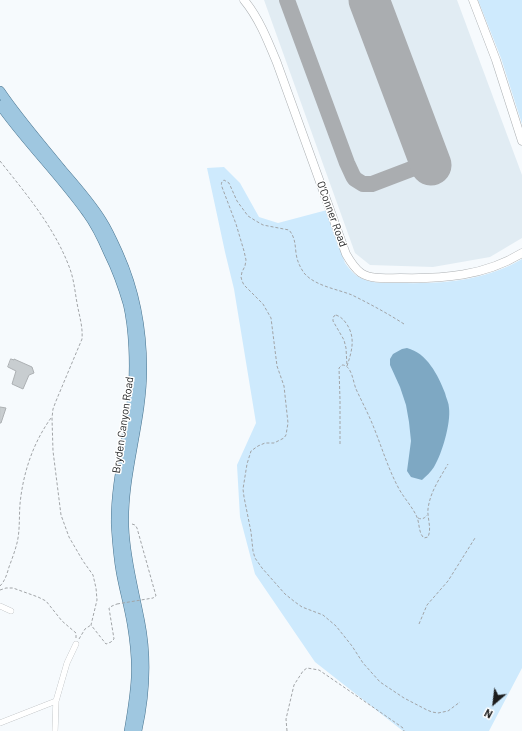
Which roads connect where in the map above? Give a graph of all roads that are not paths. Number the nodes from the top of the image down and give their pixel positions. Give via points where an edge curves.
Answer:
1 (244, 0) edge
2 (473, 0) edge
3 (0, 92) edge
4 (0, 105) edge
5 (522, 141) edge
6 (522, 253) edge
7 (0, 606) edge
8 (11, 612) dead end
9 (76, 644) road end
10 (56, 701) junction
11 (0, 723) edge
12 (54, 731) edge
13 (129, 731) edge
14 (137, 731) edge

1 - 6 street, O'Conner Road via 264,32 277,63 346,254 354,266 366,275 380,278 454,276 499,265
2 - 5 street via 496,60
3 - 14 main road, Bryden Canyon Road via 102,221 126,271 135,303 141,335 142,369 138,416 126,490 124,525 129,572 144,644 144,695
4 - 13 main road, Bryden Canyon Road via 87,213 104,242 128,306 134,366 116,524 121,572 135,645 136,678
7 - 8 street
9 - 10 street
10 - 11 street
10 - 12 street

